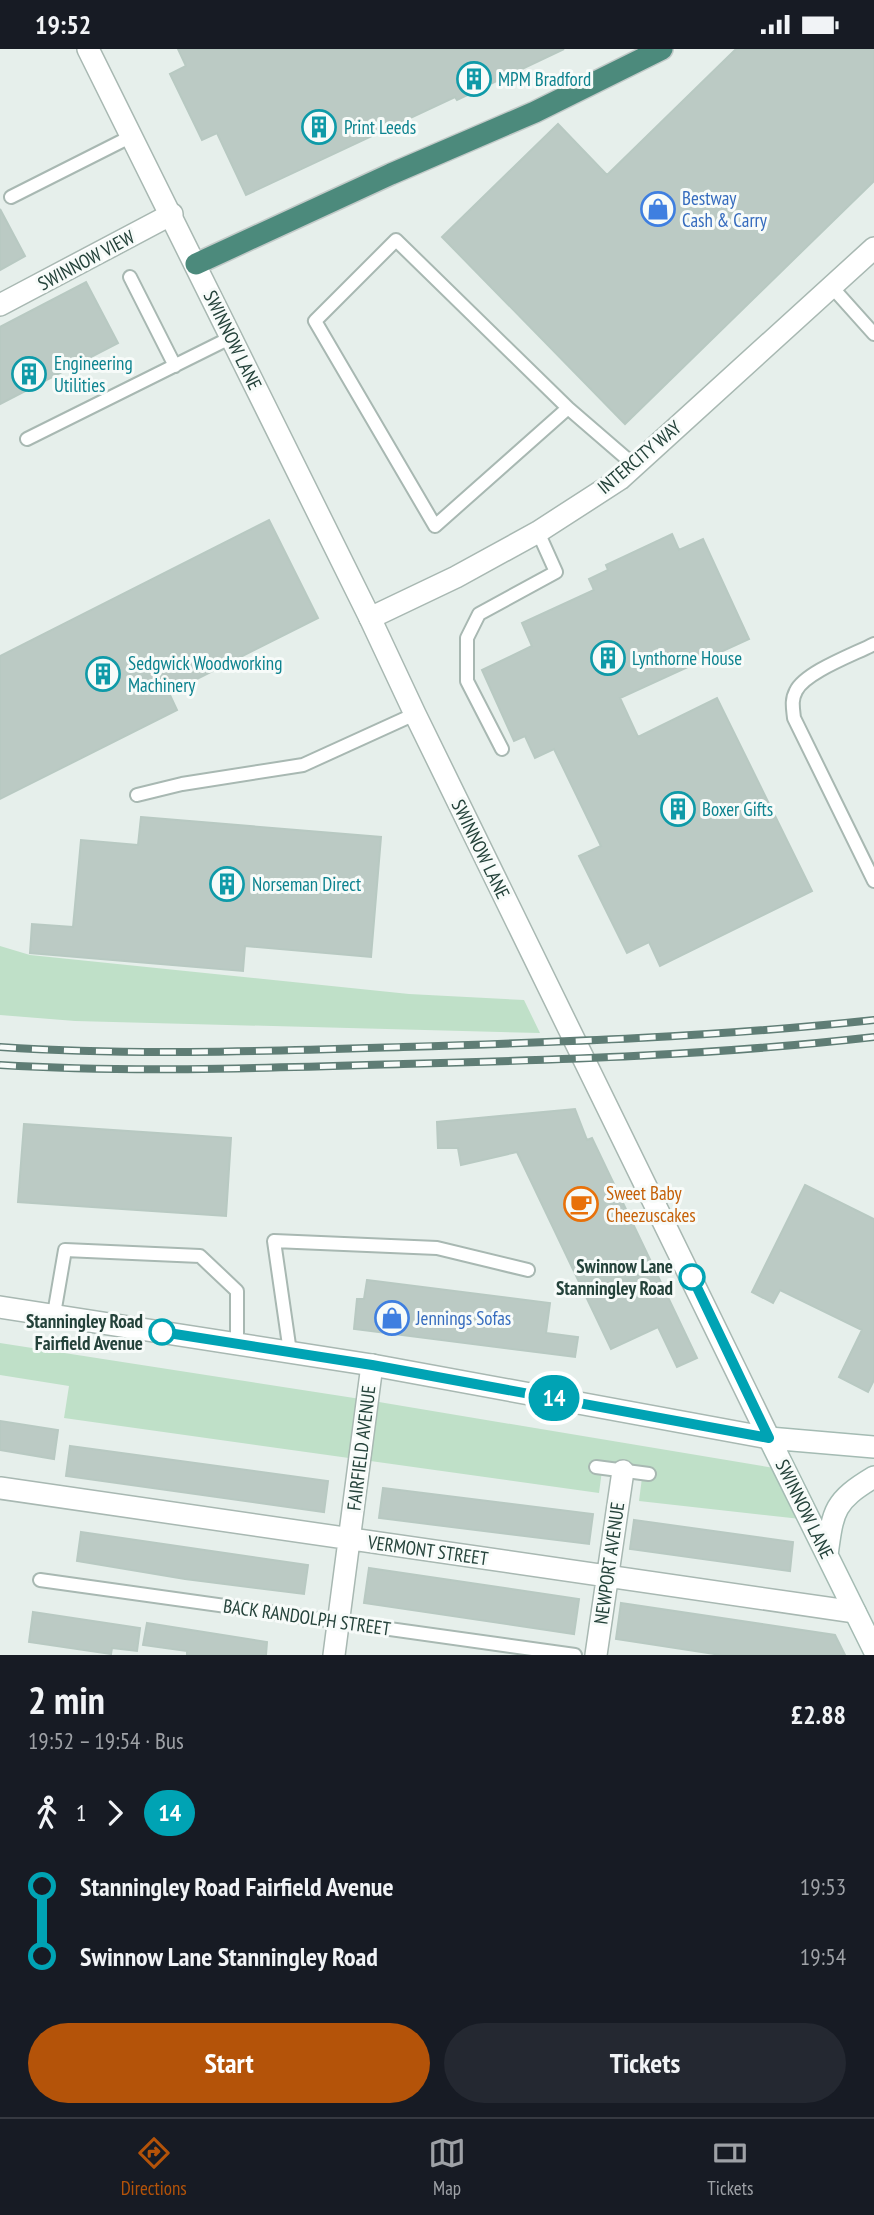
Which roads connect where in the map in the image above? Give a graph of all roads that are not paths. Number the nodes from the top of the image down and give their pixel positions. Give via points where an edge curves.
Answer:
1 (88, 49) edge
2 (662, 49) edge
3 (132, 136) junction
4 (11, 197) dead end
5 (172, 214) junction
6 (874, 248) edge
7 (196, 264) junction
8 (130, 277) dead end
9 (831, 286) junction
10 (0, 305) edge
11 (874, 334) edge
12 (232, 337) junction
13 (175, 366) junction
14 (568, 408) junction
15 (27, 439) dead end
16 (634, 465) junction
17 (538, 532) junction
18 (370, 618) junction
19 (874, 644) edge
20 (415, 714) junction
21 (502, 749) dead end
22 (137, 795) dead end
23 (874, 881) edge
24 (528, 1270) dead end
25 (0, 1307) edge
26 (54, 1314) junction
27 (237, 1344) junction
28 (290, 1352) junction
29 (372, 1365) junction
30 (769, 1438) junction
31 (874, 1447) edge
32 (596, 1467) dead end
33 (623, 1471) junction
34 (649, 1474) dead end
35 (874, 1477) edge
36 (0, 1488) edge
37 (349, 1539) junction
38 (827, 1555) junction
39 (607, 1576) junction
40 (40, 1580) dead end
41 (855, 1612) junction
42 (338, 1622) junction
43 (874, 1650) edge
44 (334, 1655) edge
45 (575, 1655) edge
46 (596, 1655) edge

1 - 3 street, SWINNOW LANE
2 - 7 highway via 535,112
3 - 4 lane
3 - 5 street, SWINNOW LANE
5 - 7 street, SWINNOW LANE
5 - 10 street, SWINNOW VIEW
6 - 9 street, INTERCITY WAY
7 - 12 street, SWINNOW LANE
8 - 13 lane
9 - 11 lane
9 - 16 street, INTERCITY WAY
12 - 13 lane
12 - 18 street, SWINNOW LANE
13 - 15 lane
14 - 14 lane via 396,240 315,321 435,526
14 - 16 lane
16 - 17 street, INTERCITY WAY
17 - 18 street, INTERCITY WAY
17 - 21 lane via 556,572 479,614 467,638 467,681
18 - 20 street, SWINNOW LANE
19 - 23 lane via 813,675 797,687 792,699 794,718
20 - 22 lane via 303,765
20 - 30 street, SWINNOW LANE
24 - 28 lane via 437,1248 274,1241
25 - 26 street
26 - 27 street
26 - 27 lane via 65,1250 200,1256 236,1291
27 - 28 street
28 - 29 street
29 - 30 street
29 - 37 street, FAIRFIELD AVENUE
30 - 31 street
30 - 38 street, SWINNOW LANE
32 - 33 lane
33 - 34 lane
33 - 39 street, NEWPORT AVENUE
35 - 38 street via 842,1499 832,1519
36 - 37 street, VERMONT STREET
37 - 39 street, VERMONT STREET
37 - 42 street, FAIRFIELD AVENUE
38 - 41 street, SWINNOW LANE
39 - 41 street, VERMONT STREET
39 - 46 street, NEWPORT AVENUE
40 - 42 lane, BACK RANDOLPH STREET
41 - 43 street, SWINNOW LANE
42 - 44 street, FAIRFIELD AVENUE
42 - 45 lane, BACK RANDOLPH STREET

